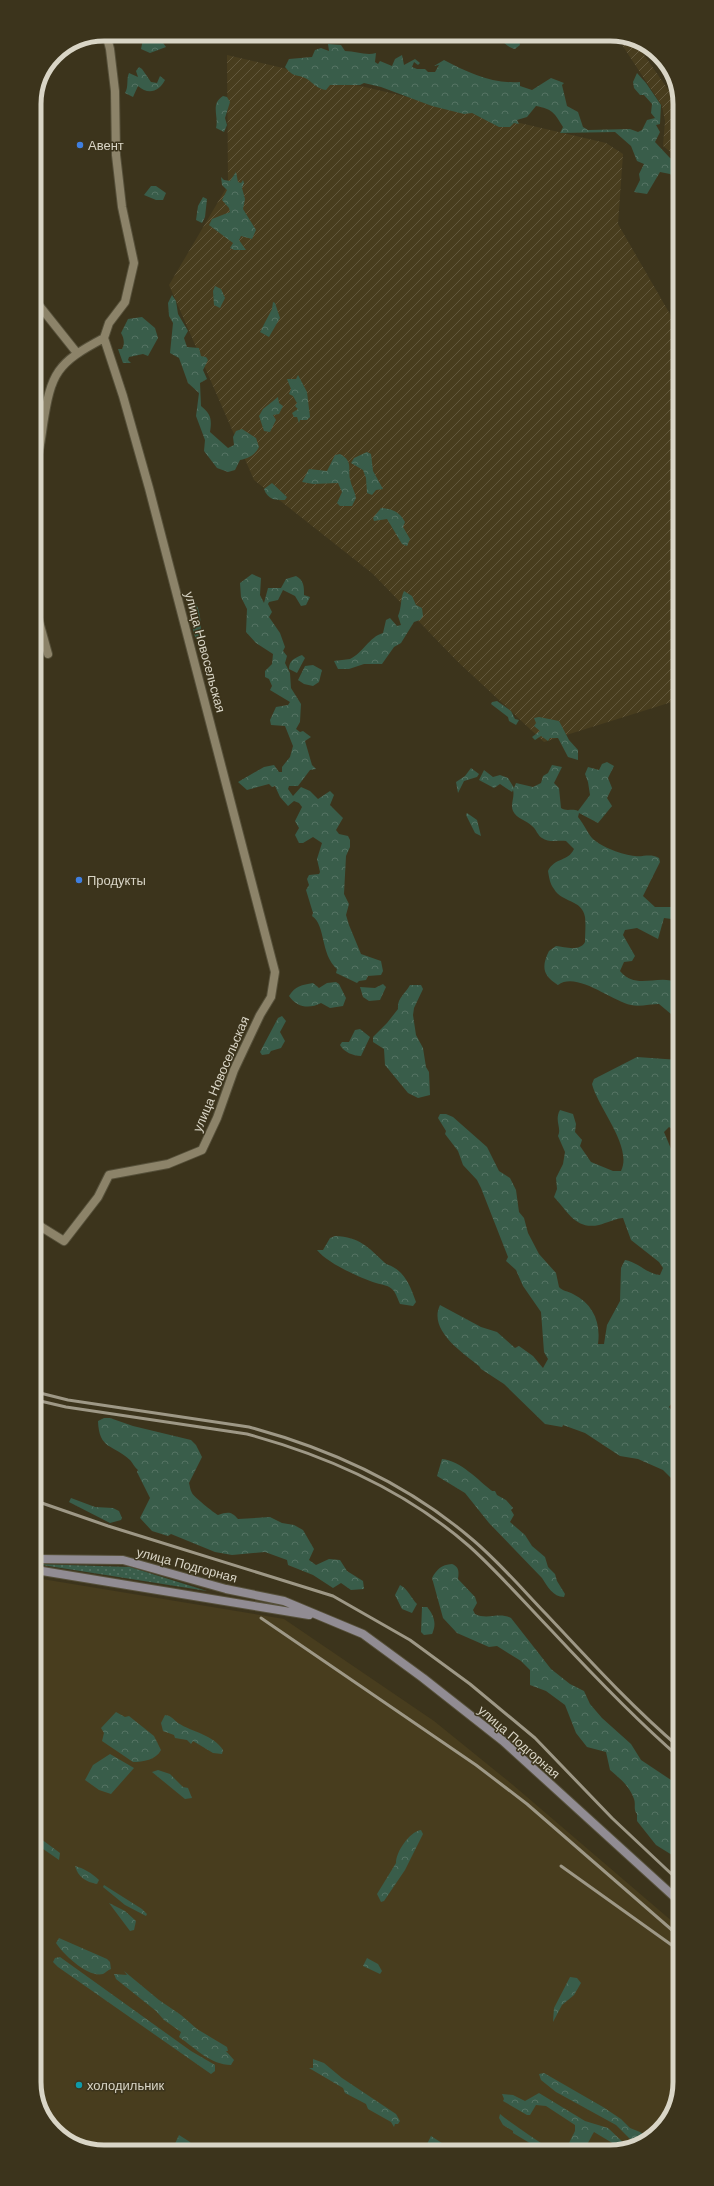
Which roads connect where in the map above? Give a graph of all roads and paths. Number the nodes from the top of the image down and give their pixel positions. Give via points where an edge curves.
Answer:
1 (108, 41) edge
2 (41, 308) edge
3 (104, 338) junction
4 (77, 353) junction
5 (41, 441) edge
6 (41, 629) edge
7 (48, 654) dead end
8 (41, 1227) edge
9 (41, 1559) edge
10 (41, 1571) edge
11 (328, 1619) junction
12 (673, 1896) edge

1 - 3 street via 115,91 116,155 122,207 134,263 125,302 110,323
2 - 4 street
3 - 4 street
3 - 8 street, улица Новосельская via 151,496 275,972 271,997 234,1070 217,1118 202,1150 168,1164 109,1175 98,1197 64,1241
4 - 5 street via 54,375 48,394
6 - 7 street
9 - 11 main road, улица Подгорная via 123,1560 226,1589 284,1601
10 - 11 main road, улица Подгорная
11 - 12 main road, улица Подгорная via 363,1634 503,1741

